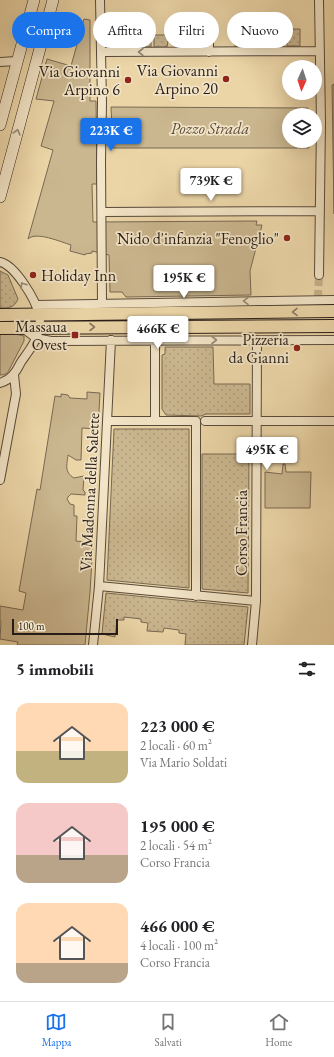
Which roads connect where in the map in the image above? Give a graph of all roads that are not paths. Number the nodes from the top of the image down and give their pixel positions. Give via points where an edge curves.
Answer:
1 (34, 0) edge
2 (53, 0) edge
3 (100, 0) edge
4 (319, 0) edge
5 (209, 48) edge
6 (320, 51) junction
7 (101, 52) junction
8 (209, 52) junction
9 (17, 61) junction
10 (0, 62) edge
11 (0, 125) edge
12 (3, 170) edge
13 (0, 197) edge
14 (320, 211) junction
15 (102, 212) junction
16 (0, 262) edge
17 (319, 275) tunnel mouth
18 (334, 300) edge
19 (169, 303) junction
20 (102, 304) junction
21 (38, 310) junction
22 (334, 311) edge
23 (190, 313) junction
24 (0, 315) edge
25 (334, 326) edge
26 (0, 328) edge
27 (37, 333) junction
28 (111, 340) junction
29 (155, 340) junction
30 (257, 340) junction
31 (334, 340) edge
32 (14, 375) junction
33 (0, 382) edge
34 (107, 421) junction
35 (155, 421) junction
36 (257, 421) junction
37 (334, 421) edge
38 (205, 422) dead end
39 (0, 480) edge
40 (99, 586) junction
41 (196, 596) junction
42 (256, 601) junction
43 (93, 645) edge
44 (252, 645) edge

1 - 9 main road
12 -> 2 main road
3 - 7 street
4 - 6 street
5 - 8 street
6 - 8 street
6 - 14 street
8 -> 7 street
7 - 15 street
9 - 10 street
9 - 11 main road
12 - 13 main road
14 - 15 street
14 - 17 street
15 - 20 street
21 -> 16 street via 18,276 9,266
18 -> 19 street
19 - 20 street
19 - 23 street
20 - 21 street
21 - 23 main road
21 - 24 main road
21 - 27 street
22 -> 23 main road
27 -> 25 main road
26 - 27 main road via 23,328
27 - 28 street via 51,341
27 - 32 street
28 - 29 street
28 - 34 street, Via Madonna della Salette
29 -> 30 street
29 - 35 street
30 - 31 street
30 - 36 street, Corso Francia
32 - 33 street
32 - 39 street via 16,394
34 - 35 street
34 - 40 street, Via Madonna della Salette
35 - 41 street via 196,421
36 - 37 street
36 - 38 street
36 - 42 street, Corso Francia
40 - 41 street
40 - 43 street, Via Madonna della Salette
41 - 42 street
42 - 44 street, Corso Francia

